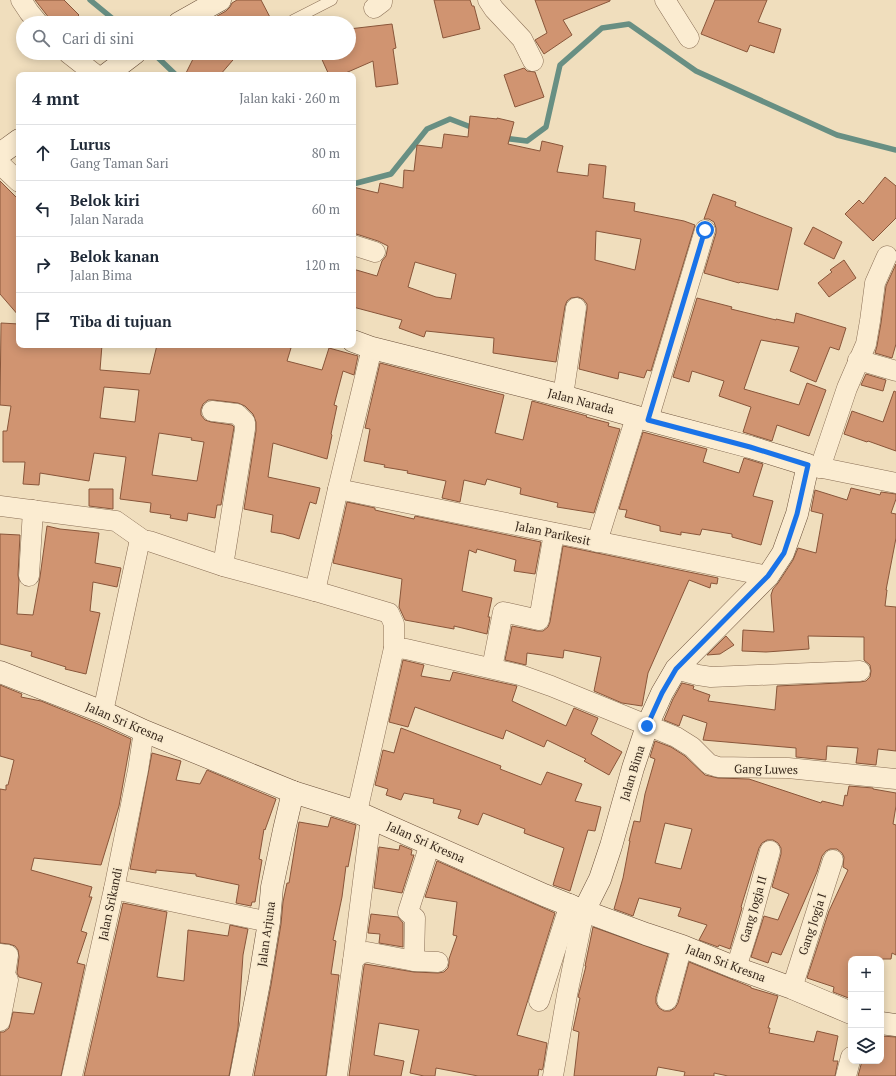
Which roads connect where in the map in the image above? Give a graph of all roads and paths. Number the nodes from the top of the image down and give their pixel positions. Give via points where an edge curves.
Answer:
1 (21, 0) edge
2 (220, 0) edge
3 (332, 0) edge
4 (488, 0) edge
5 (665, 0) edge
6 (32, 16) edge
7 (191, 16) edge
8 (301, 16) edge
9 (689, 38) dead end
10 (81, 60) edge
11 (125, 60) edge
12 (533, 61) dead end
13 (102, 72) edge
14 (109, 72) edge
15 (16, 142) edge
16 (0, 154) edge
17 (0, 164) edge
18 (16, 179) edge
19 (705, 230) dead end
20 (356, 246) edge
21 (375, 252) dead end
22 (887, 256) dead end
23 (576, 308) dead end
24 (362, 344) edge
25 (858, 360) junction
26 (896, 371) edge
27 (563, 396) junction
28 (212, 411) dead end
29 (642, 418) junction
30 (814, 467) junction
31 (896, 483) edge
32 (338, 489) junction
33 (0, 506) edge
34 (33, 510) junction
35 (554, 533) junction
36 (143, 540) junction
37 (597, 542) junction
38 (223, 566) junction
39 (29, 576) dead end
40 (768, 576) junction
41 (315, 591) junction
42 (394, 648) junction
43 (492, 668) junction
44 (676, 669) junction
45 (860, 671) dead end
46 (0, 672) edge
47 (103, 712) junction
48 (647, 726) junction
49 (144, 731) junction
50 (896, 779) edge
51 (293, 792) junction
52 (364, 815) junction
53 (430, 844) junction
54 (770, 851) dead end
55 (833, 860) dead end
56 (114, 889) junction
57 (577, 908) junction
58 (269, 922) junction
59 (682, 946) junction
60 (0, 954) edge
61 (353, 961) junction
62 (414, 961) junction
63 (438, 962) dead end
64 (736, 968) junction
65 (792, 988) junction
66 (668, 1000) dead end
67 (539, 1001) dead end
68 (848, 1012) edge
69 (0, 1021) edge
70 (884, 1023) edge
71 (896, 1025) edge
72 (849, 1064) edge
73 (72, 1076) edge
74 (241, 1076) edge
75 (337, 1076) edge
76 (553, 1076) edge
77 (846, 1076) edge

1 - 6 street
2 - 7 main road
3 - 8 lane
4 - 12 street via 522,39
5 - 9 street
10 - 13 street
11 - 14 main road
15 - 16 main road
17 - 18 street
19 - 29 street
20 - 21 street
22 - 25 street via 875,283 866,344
23 - 27 street
24 - 27 main road, Jalan Narada
24 - 32 street
25 - 26 street
25 - 30 street
27 - 29 main road, Jalan Narada
28 - 38 street via 237,414 245,422
29 - 30 main road, Jalan Narada
29 - 37 street
30 - 31 street
30 - 40 main road, Jalan Bima via 784,553
32 - 35 street, Jalan Parikesit
32 - 41 street
33 - 34 street
34 - 36 street via 116,521
34 - 39 street
35 - 37 street, Jalan Parikesit
35 - 43 street via 539,620 502,612
36 - 38 street
36 - 47 street via 139,544
37 - 40 street, Jalan Parikesit
38 - 41 street
40 - 44 main road, Jalan Bima
41 - 42 street via 389,613 394,624
42 - 43 street, Gang Luwes
42 - 52 street
43 - 48 street, Gang Luwes via 551,686
44 - 45 street via 711,677
44 - 48 main road, Jalan Bima
46 - 47 main road, Jalan Sri Kresna
47 - 49 main road, Jalan Sri Kresna
48 - 50 street, Gang Luwes via 676,737 692,747 709,764 718,767 788,768
48 - 57 main road, Jalan Bima via 600,879
49 - 51 main road, Jalan Sri Kresna
49 - 56 street, Jalan Srikandi
51 - 52 main road, Jalan Sri Kresna
51 - 58 main road, Jalan Arjuna via 272,887
52 - 53 main road, Jalan Sri Kresna
52 - 61 street
53 - 57 main road, Jalan Sri Kresna
53 - 62 street via 408,912 415,918
54 - 64 street, Gang Jogja II
55 - 65 street, Gang Jogja I
56 - 58 street
56 - 73 street, Jalan Srikandi
57 - 59 main road, Jalan Sri Kresna
57 - 67 street
57 - 76 street via 567,995
58 - 74 main road, Jalan Arjuna
59 - 64 main road, Jalan Sri Kresna
59 - 66 street
60 - 69 street via 8,955 5,975 8,980
61 - 62 street via 359,954 367,952
61 - 75 street
62 - 63 street
64 - 65 main road, Jalan Sri Kresna
65 - 68 main road, Jalan Sri Kresna
70 - 71 main road
72 - 77 street

